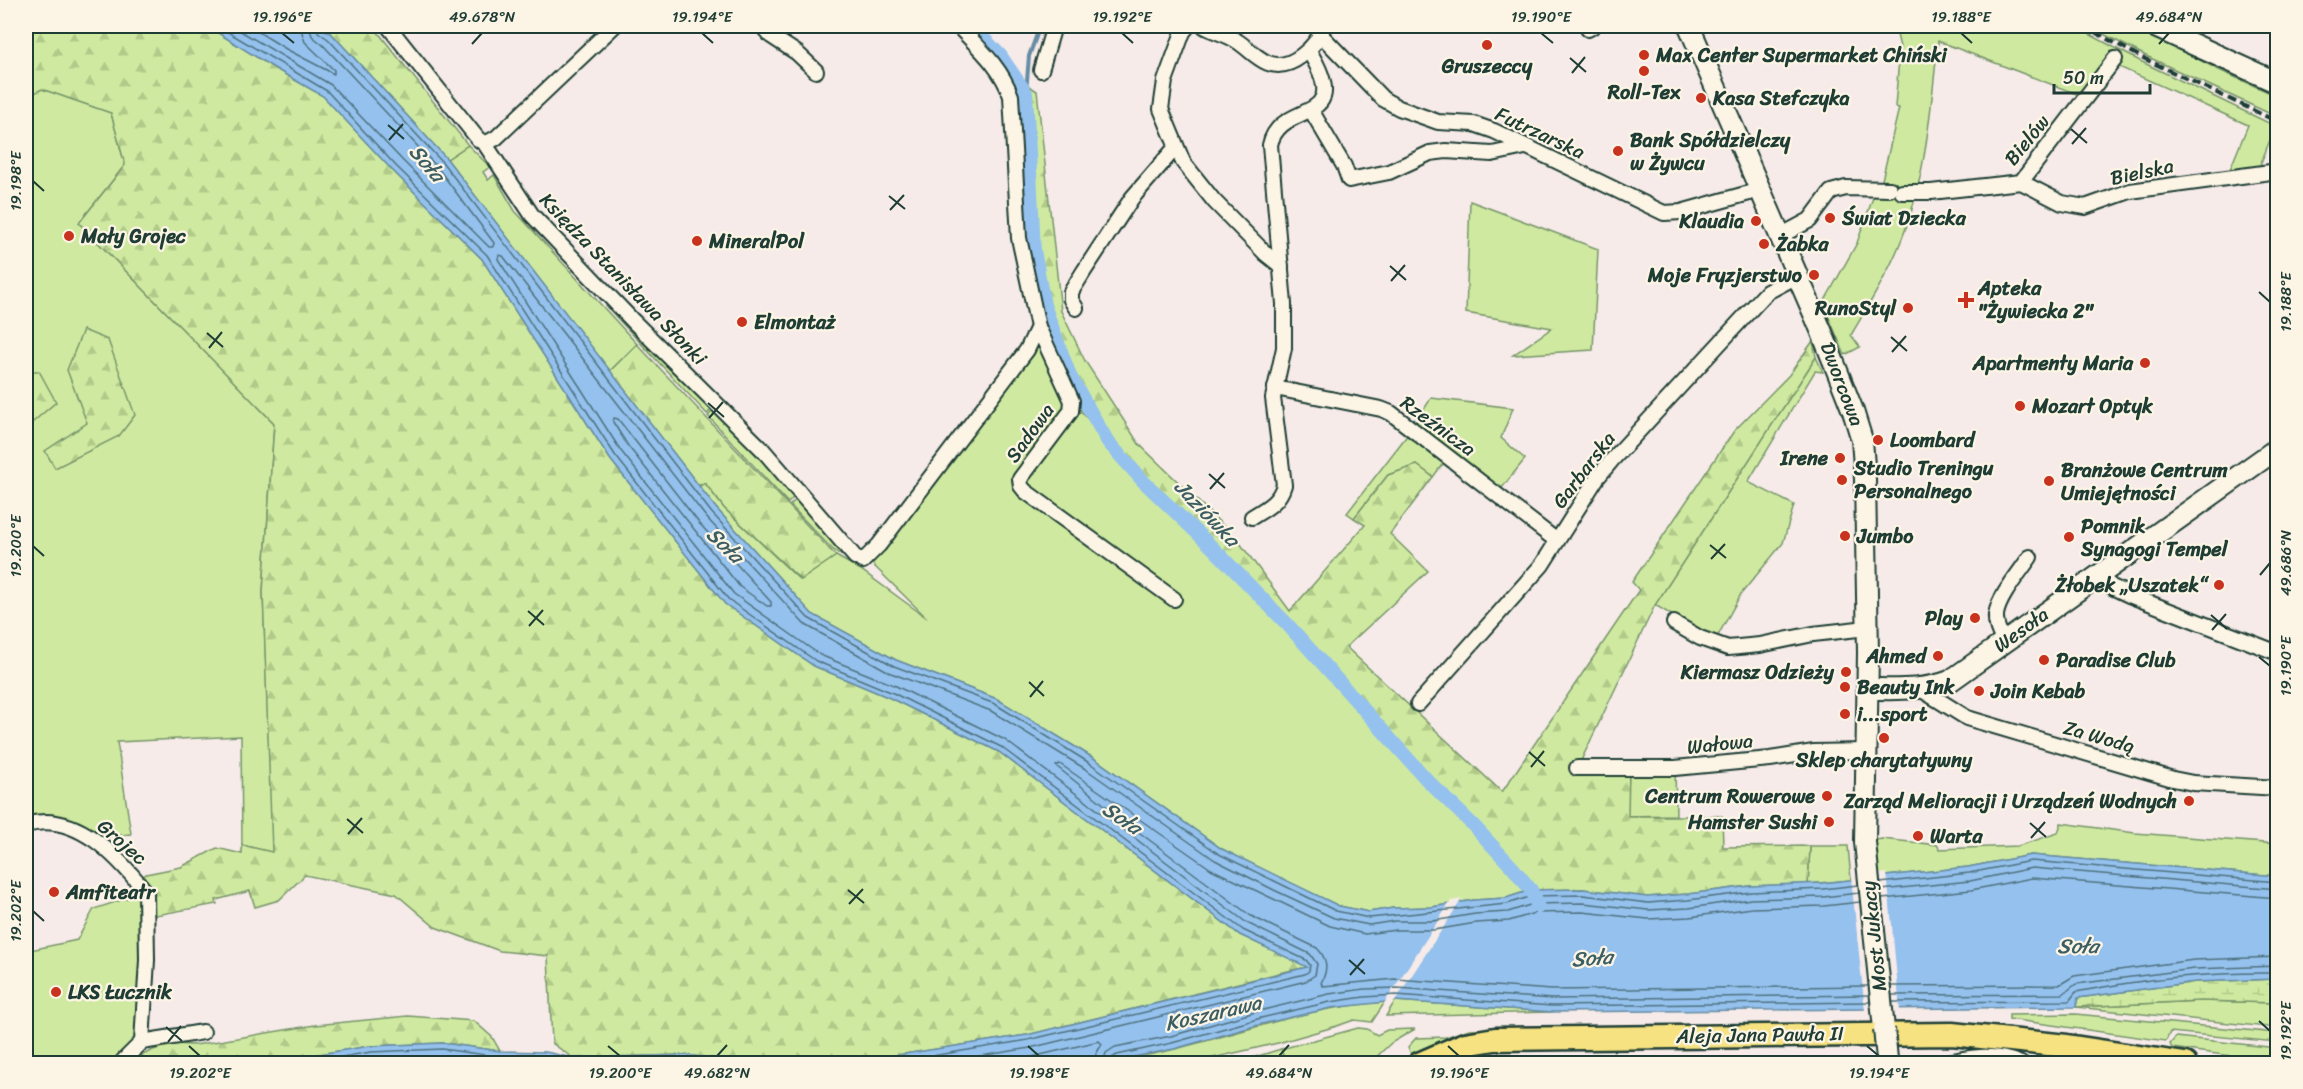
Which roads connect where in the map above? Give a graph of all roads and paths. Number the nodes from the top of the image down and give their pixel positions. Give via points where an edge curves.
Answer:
1 (388, 26) edge
2 (614, 26) edge
3 (762, 26) edge
4 (958, 26) edge
5 (1054, 26) edge
6 (1188, 26) edge
7 (1204, 26) edge
8 (1689, 26) edge
9 (2153, 26) edge
10 (1323, 30) edge
11 (1309, 51) junction
12 (2115, 59) dead end
13 (1041, 70) dead end
14 (816, 71) dead end
15 (2277, 83) edge
16 (1311, 110) junction
17 (485, 144) junction
18 (1176, 147) junction
19 (1525, 147) junction
20 (2277, 171) edge
21 (2021, 182) junction
22 (1760, 190) junction
23 (1780, 236) junction
24 (1281, 266) junction
25 (1797, 276) junction
26 (1076, 308) dead end
27 (1038, 327) junction
28 (1275, 388) junction
29 (2277, 448) edge
30 (1252, 517) dead end
31 (1557, 541) junction
32 (2030, 557) dead end
33 (2098, 575) junction
34 (1174, 599) dead end
35 (1674, 622) dead end
36 (1868, 628) junction
37 (2004, 643) junction
38 (2277, 653) edge
39 (1919, 688) junction
40 (1868, 689) junction
41 (1418, 704) dead end
42 (1865, 751) junction
43 (1577, 768) dead end
44 (2277, 788) edge
45 (26, 825) edge
46 (1865, 842) joint
47 (202, 1032) dead end
48 (142, 1042) junction
49 (1439, 1059) edge
50 (1887, 1061) edge
51 (120, 1064) edge
52 (1419, 1064) edge
53 (1940, 1064) edge
54 (2020, 1064) edge
55 (2185, 1064) edge

1 - 17 street, Księdza Stanisława Słonki
2 - 17 street
3 - 14 street
4 - 27 street, Sadowa via 995,64 1011,96 1019,238
5 - 13 street
6 - 18 street via 1161,99
7 - 11 street, Futrzarska via 1237,41 1271,64 1282,65
8 - 22 street, Dworcowa
9 - 15 street
10 - 11 street, Futrzarska
10 - 19 street, Futrzarska via 1383,99 1438,122 1474,124
11 - 16 street via 1325,92
12 - 21 street, Bielów
16 - 19 street via 1350,180 1389,172 1430,153 1492,154
16 - 24 street via 1272,134
17 - 27 street, Księdza Stanisława Słonki via 532,215 763,450 847,550 863,561 1020,359
18 - 24 street via 1194,178
18 - 26 street via 1132,198 1084,271 1071,292
19 - 22 street, Futrzarska via 1664,213
20 - 21 street, Bielska via 2130,191 2085,207 2062,203
21 - 23 street, Bielów via 1931,192 1846,188 1831,192 1810,220
22 - 23 street, Dworcowa
23 - 25 street, Dworcowa
24 - 28 street via 1284,348
25 - 31 street, Garbarska via 1767,292 1612,460
25 - 36 street, Dworcowa via 1862,440
27 - 34 street, Sadowa via 1072,401 1071,411 1020,478 1021,486
28 - 30 street via 1284,485 1272,506
28 - 31 street, Rzeźnicza via 1391,413
29 - 33 street, Wesoła
31 - 41 street, Garbarska via 1542,565
32 - 37 street via 1998,607 1997,627
33 - 37 street, Wesoła
33 - 38 street via 2129,595
35 - 36 street via 1700,638 1728,648
36 - 40 street, Dworcowa
37 - 39 street, Wesoła via 1950,681
39 - 40 street, Wesoła
39 - 44 street, Za Wodą via 1967,718 2173,779
40 - 42 street, Dworcowa
42 - 43 street, Wałowa via 1814,752 1675,768
42 - 46 street, Dworcowa
45 - 48 street, Grojec via 52,823 85,833 146,892
46 - 50 street, Most Jukacy, bridge
47 - 48 street
48 - 51 street
49 - 52 main road, Aleja Jana Pawła II
49 - 55 main road, Aleja Jana Pawła II via 1465,1044 1495,1039 1926,1033 1995,1037
53 - 54 street via 1975,1055

